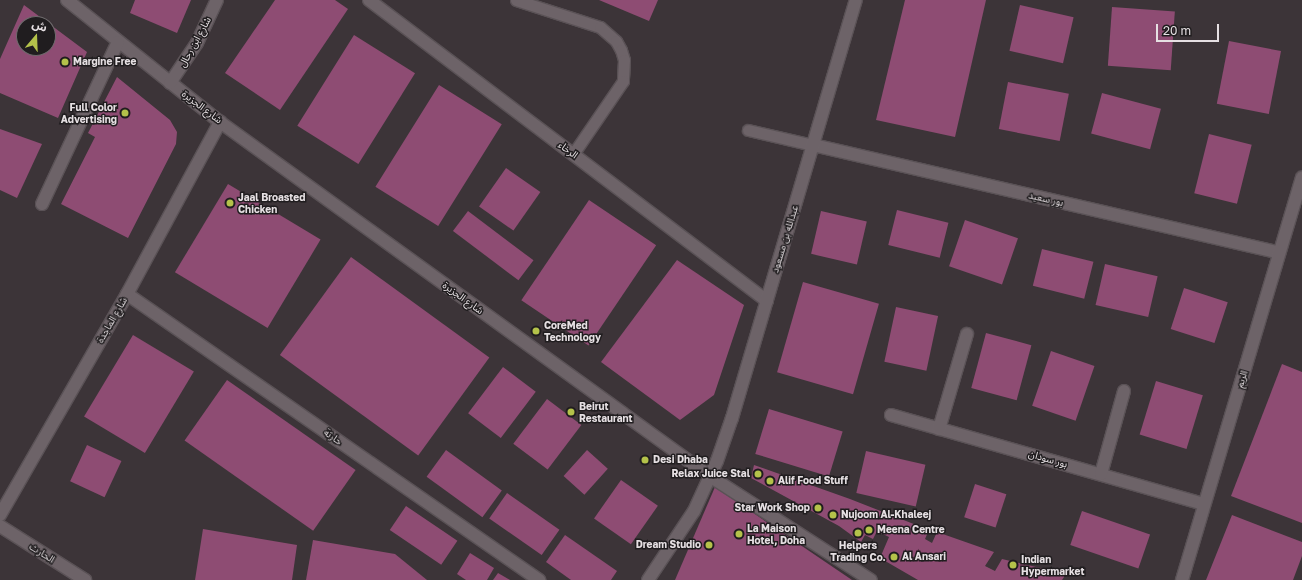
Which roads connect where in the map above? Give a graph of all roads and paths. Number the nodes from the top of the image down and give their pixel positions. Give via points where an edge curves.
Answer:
1 (67, 0) edge
2 (217, 0) edge
3 (369, 0) edge
4 (516, 0) edge
5 (856, 0) edge
6 (118, 42) junction
7 (170, 83) junction
8 (220, 122) junction
9 (748, 130) dead end
10 (813, 145) junction
11 (572, 154) junction
12 (1302, 178) edge
13 (42, 204) dead end
14 (1298, 204) edge
15 (1279, 254) junction
16 (127, 294) junction
17 (767, 301) junction
18 (967, 334) dead end
19 (1124, 391) dead end
20 (891, 415) dead end
21 (939, 429) junction
22 (1101, 474) junction
23 (711, 477) junction
24 (1204, 504) junction
25 (0, 515) edge
26 (0, 526) edge
27 (85, 580) edge
28 (539, 580) edge
29 (648, 580) edge
30 (871, 580) edge
31 (1182, 580) edge

1 - 6 street, شارع الجزيرة
2 - 7 street, شارع ابن رحال via 197,43
3 - 11 street, الرخاء
4 - 11 lane via 600,27 616,41 621,50 624,60 623,81
5 - 10 street, عبدالله بن مسعود
6 - 7 street, شارع الجزيرة
6 - 13 street
7 - 8 street, شارع الجزيرة
8 - 16 street, شارع الماجدة
8 - 23 street, شارع الجزيرة
9 - 10 lane
10 - 15 street, بور سعيد
10 - 17 street, عبدالله بن مسعود
11 - 17 street, الرخاء
12 - 14 street, الريم
14 - 15 street, الريم
15 - 24 street, الريم
16 - 25 street, شارع الماجدة
16 - 28 street, حارثة
17 - 23 street, عبدالله بن مسعود via 732,418
18 - 21 street
19 - 22 street
20 - 21 street, بور سودان
21 - 22 street, بور سودان
22 - 24 street, بور سودان
23 - 29 street, عبدالله بن مسعود via 685,525
23 - 30 street, شارع الجزيرة
24 - 31 street, الريم
26 - 27 street, الحارث

